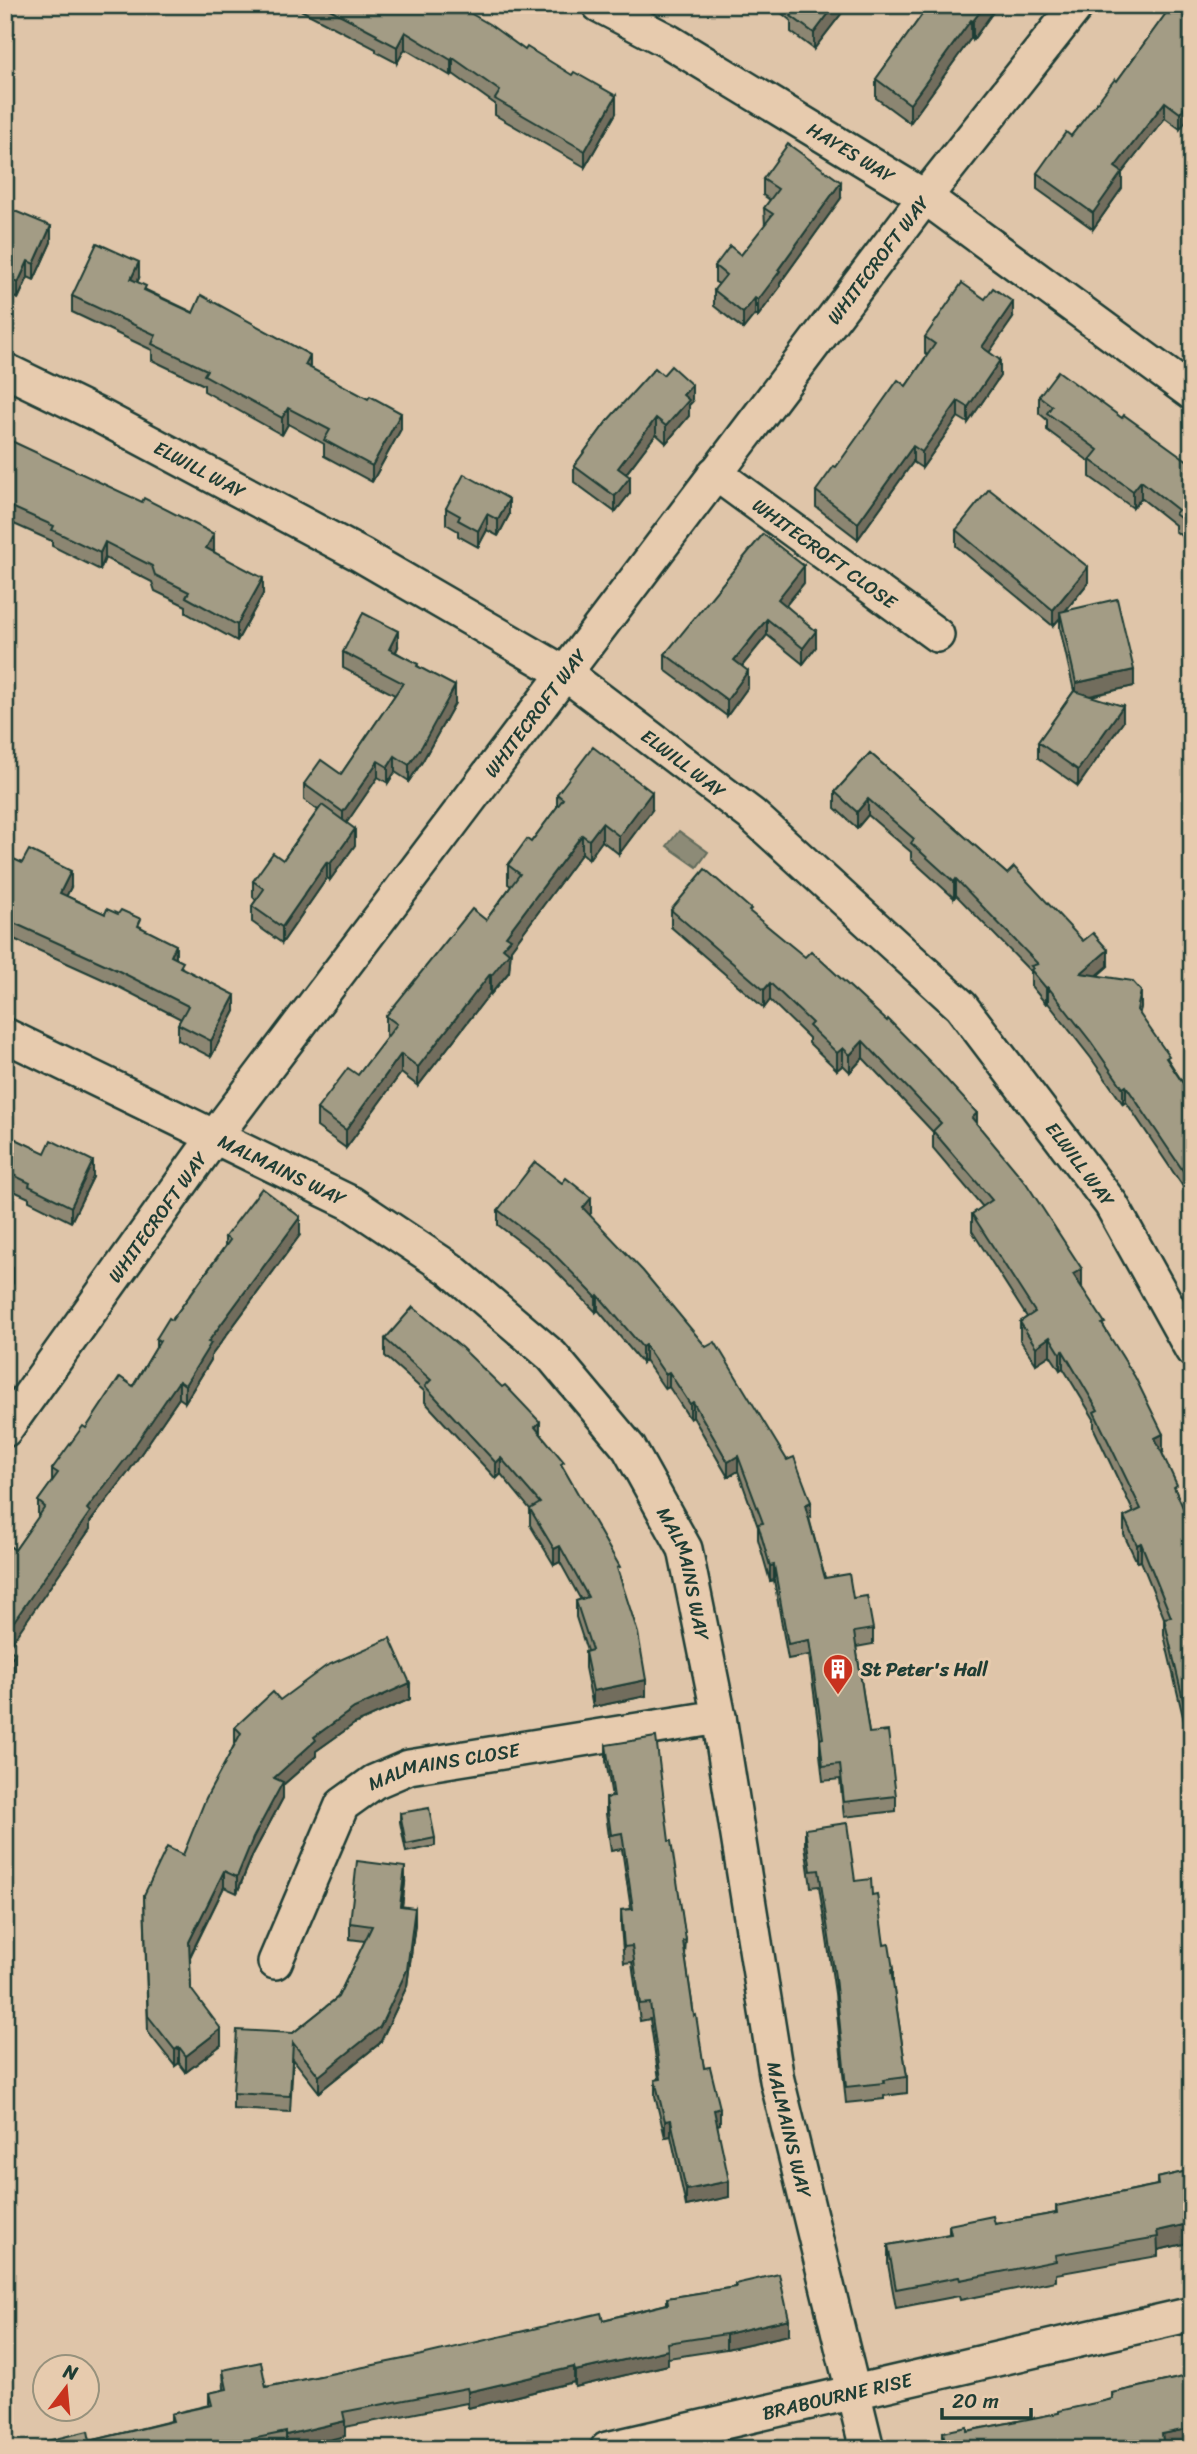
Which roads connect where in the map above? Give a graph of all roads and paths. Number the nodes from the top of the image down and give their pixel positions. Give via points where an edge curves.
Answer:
1 (599, 5) edge
2 (1077, 5) edge
3 (925, 197) junction
4 (5, 370) edge
5 (1192, 393) edge
6 (715, 473) junction
7 (937, 635) dead end
8 (566, 674) junction
9 (5, 1035) edge
10 (215, 1136) junction
11 (1192, 1350) edge
12 (5, 1430) edge
13 (719, 1717) junction
14 (275, 1962) dead end
15 (1192, 2314) edge
16 (852, 2392) junction
17 (607, 2449) edge
18 (867, 2449) edge

1 - 3 street, HAYES WAY via 668,41
2 - 3 street, WHITECROFT WAY
3 - 5 street, HAYES WAY
3 - 6 street, WHITECROFT WAY
4 - 8 street, ELWILL WAY via 361,555
6 - 7 street, WHITECROFT CLOSE
6 - 8 street, WHITECROFT WAY
8 - 10 street, WHITECROFT WAY
8 - 11 street, ELWILL WAY via 752,815 961,1006 1111,1203
9 - 10 street, MALMAINS WAY
10 - 12 street, WHITECROFT WAY
10 - 13 street, MALMAINS WAY via 351,1203 450,1269 552,1356 629,1448 685,1549
13 - 14 street, MALMAINS CLOSE via 409,1767 374,1782 342,1805
13 - 16 street, MALMAINS WAY via 777,2080
15 - 16 street, BRABOURNE RISE
16 - 17 street, BRABOURNE RISE
16 - 18 street, MALMAINS WAY

